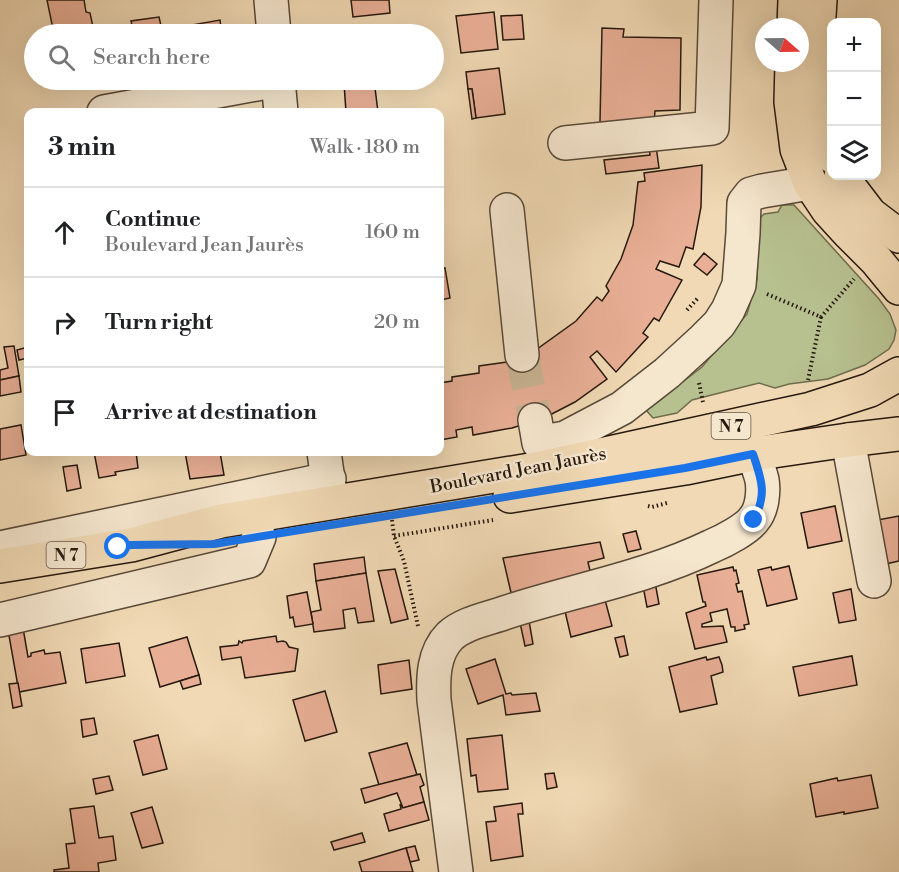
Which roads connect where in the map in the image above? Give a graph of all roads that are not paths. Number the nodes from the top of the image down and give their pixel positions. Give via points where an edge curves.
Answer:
1 (271, 0) edge
2 (716, 0) edge
3 (795, 0) edge
4 (820, 0) edge
5 (794, 18) edge
6 (273, 24) edge
7 (792, 72) edge
8 (224, 90) edge
9 (279, 90) edge
10 (126, 108) edge
11 (281, 108) edge
12 (565, 143) dead end
13 (827, 147) edge
14 (844, 180) edge
15 (810, 183) junction
16 (507, 210) dead end
17 (899, 236) edge
18 (899, 288) edge
19 (522, 356) tunnel mouth
20 (899, 374) edge
21 (535, 420) tunnel mouth
22 (899, 434) edge
23 (848, 440) junction
24 (753, 454) junction
25 (328, 478) edge
26 (259, 537) junction
27 (131, 545) junction
28 (0, 548) edge
29 (0, 566) edge
30 (874, 581) dead end
31 (0, 621) edge
32 (456, 872) edge

1 - 6 street
2 - 12 street via 712,128
3 - 5 main road
4 - 13 main road via 816,95
7 - 15 main road via 797,149
8 - 10 street
9 - 11 street
14 - 17 main road via 870,214
15 - 18 main road via 828,210
15 - 21 street via 762,190 751,194 744,203 738,285 728,310 679,362 622,408 565,438 539,443
16 - 19 street
20 - 25 main road, Boulevard Jean Jaurès / N 7 via 870,390 811,409 536,469
22 - 23 main road, Boulevard Jean Jaurès / N 7
23 - 24 main road, Boulevard Jean Jaurès / N 7
23 - 30 street
24 - 26 main road, Boulevard Jean Jaurès / N 7
24 - 32 street via 762,480 761,505 754,520 730,538 665,567 535,603 469,625 450,636 438,654 433,677
25 - 27 main road, Boulevard Jean Jaurès / N 7 via 221,521
25 - 28 street
26 - 27 main road, Boulevard Jean Jaurès / N 7 via 214,544
26 - 31 street via 249,561
27 - 29 main road, Boulevard Jean Jaurès / N 7

